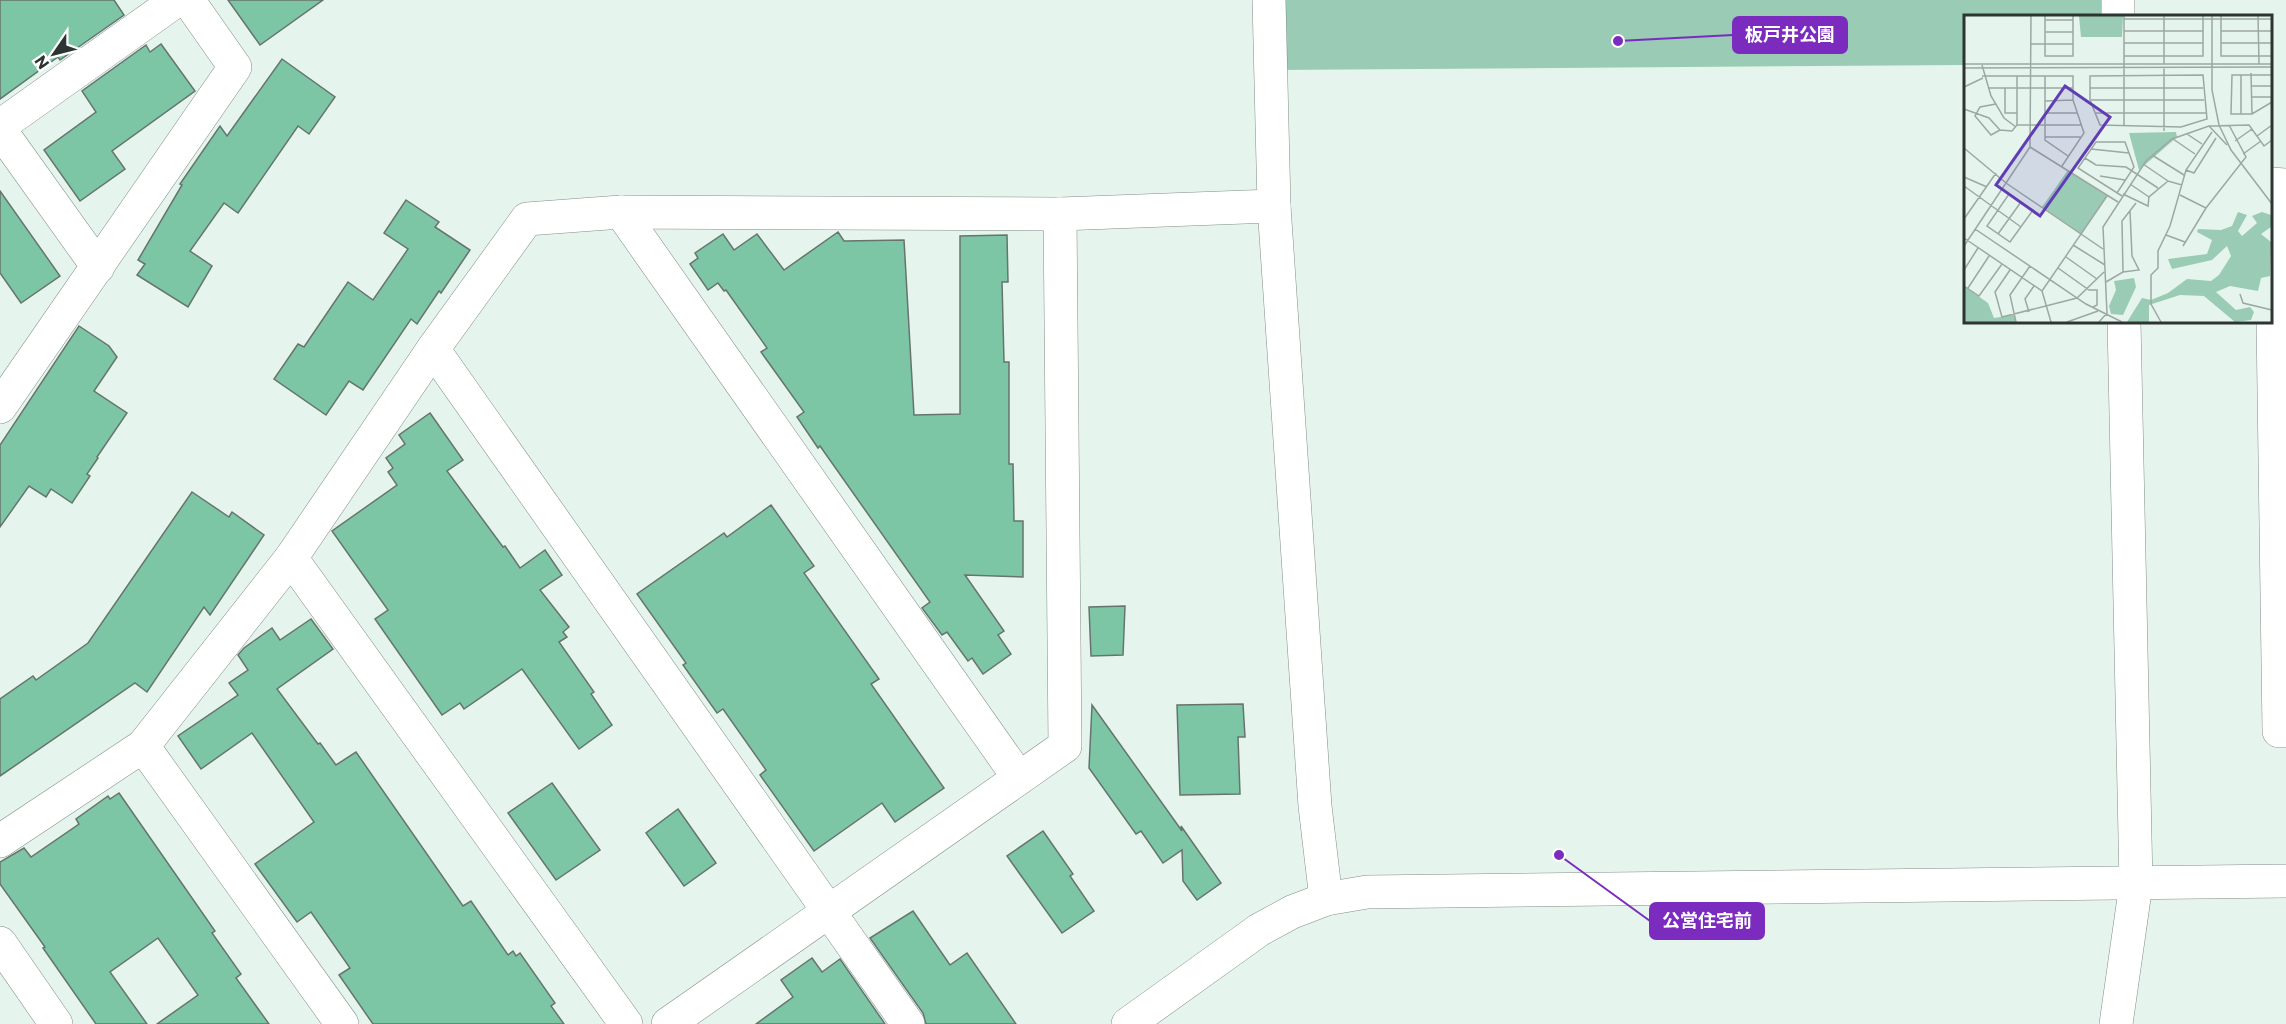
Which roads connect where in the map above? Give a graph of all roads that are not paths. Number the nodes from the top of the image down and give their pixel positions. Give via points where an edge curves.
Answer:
1 (177, 0) edge
2 (188, 0) edge
3 (1269, 0) edge
4 (0, 128) edge
5 (2286, 185) edge
6 (1275, 206) junction
7 (621, 212) junction
8 (1060, 214) junction
9 (98, 267) junction
10 (2124, 322) edge
11 (433, 349) junction
12 (0, 407) edge
13 (2281, 458) edge
14 (291, 558) junction
15 (2286, 731) edge
16 (143, 746) junction
17 (1019, 778) junction
18 (0, 841) edge
19 (2286, 881) edge
20 (2136, 884) junction
21 (1326, 899) junction
22 (831, 911) junction
23 (0, 943) edge
24 (56, 1024) edge
25 (342, 1024) edge
26 (626, 1024) edge
27 (668, 1024) edge
28 (908, 1024) edge
29 (1128, 1024) edge
30 (2116, 1024) edge

1 - 4 street
2 - 9 street via 235,67
3 - 6 street
4 - 9 street
5 - 13 street via 2271,184
6 - 8 street
6 - 21 street via 1315,795
7 - 8 street
7 - 11 street via 527,219
7 - 17 street
8 - 17 street via 1065,746
9 - 12 street
10 - 20 street
11 - 14 street
11 - 22 street
13 - 15 street via 2279,731
14 - 16 street
14 - 26 street
16 - 18 street
16 - 25 street
17 - 22 street
19 - 20 street
20 - 21 street via 1423,890 1367,892
20 - 30 street
21 - 29 street via 1259,930
22 - 27 street
22 - 28 street
23 - 24 street

